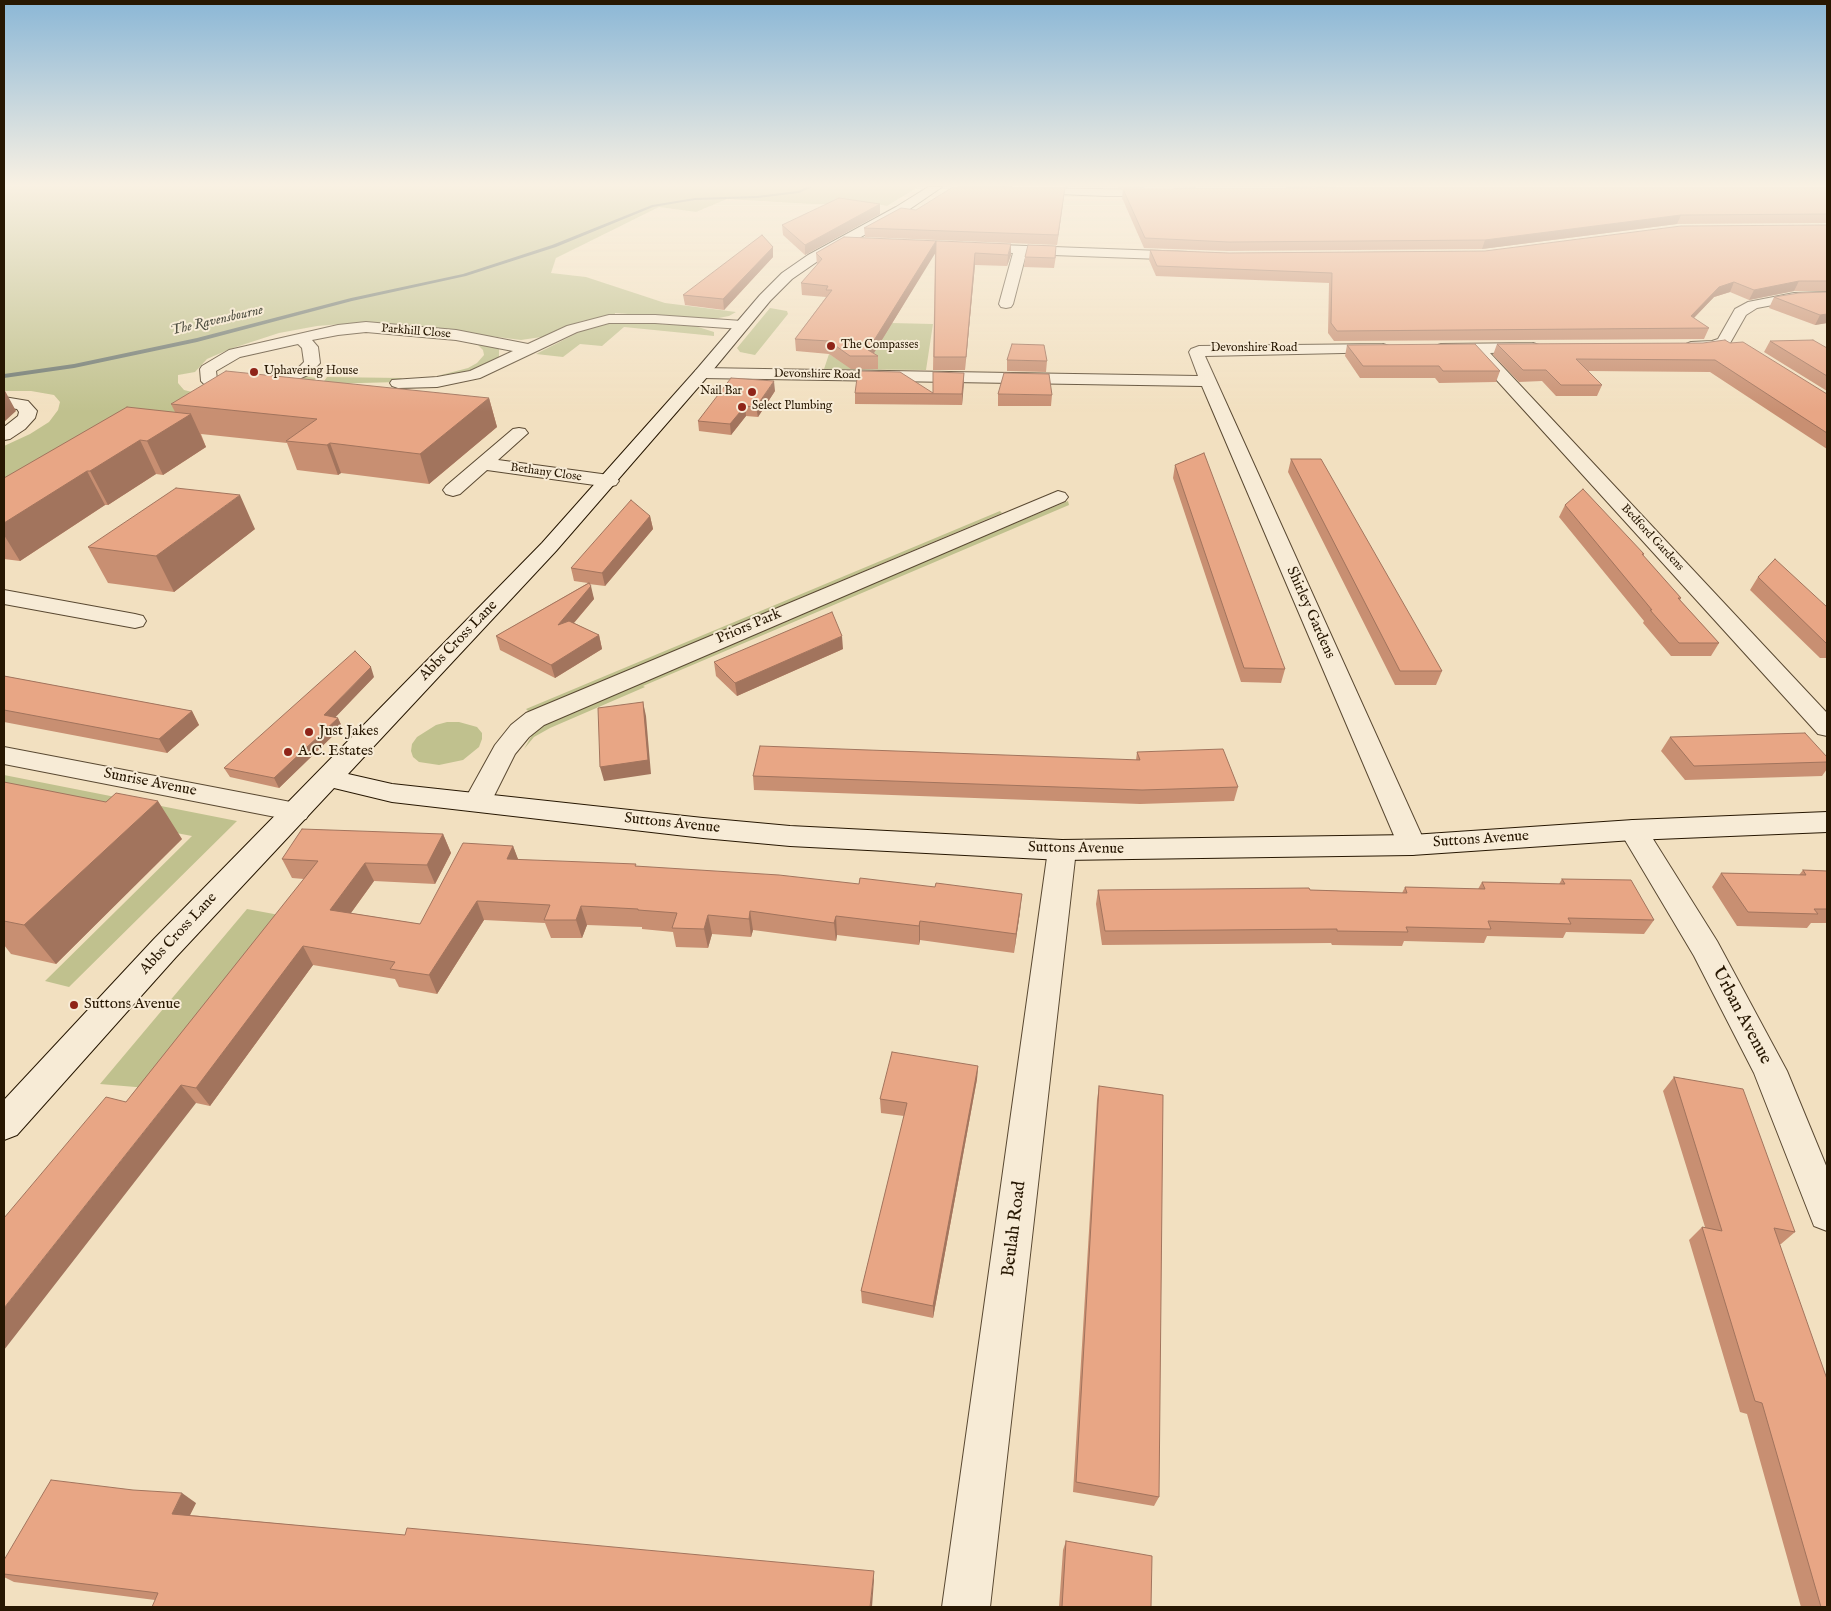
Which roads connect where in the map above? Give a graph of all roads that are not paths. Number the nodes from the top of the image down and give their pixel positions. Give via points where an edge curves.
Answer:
1 (809, 262) edge
2 (1018, 262) edge
3 (1827, 296) edge
4 (1006, 304) dead end
5 (742, 325) junction
6 (302, 339) junction
7 (1724, 342) junction
8 (1678, 347) edge
9 (530, 348) junction
10 (1544, 348) edge
11 (1743, 348) edge
12 (1400, 349) edge
13 (1429, 349) edge
14 (1477, 349) junction
15 (702, 374) junction
16 (1208, 381) junction
17 (398, 383) dead end
18 (4, 402) edge
19 (519, 433) dead end
20 (4, 435) edge
21 (483, 464) junction
22 (609, 481) junction
23 (453, 490) dead end
24 (1058, 497) dead end
25 (4, 597) edge
26 (135, 621) dead end
27 (1827, 728) edge
28 (4, 755) edge
29 (329, 778) junction
30 (478, 801) junction
31 (296, 812) junction
32 (1827, 822) edge
33 (1633, 830) junction
34 (1412, 845) junction
35 (1062, 850) junction
36 (4, 1124) edge
37 (1827, 1213) edge
38 (966, 1607) edge

1 - 5 street, Abbs Cross Lane via 788,276
2 - 4 street
3 - 7 street via 1794,297 1753,304 1740,312
5 - 9 street via 609,318 582,325
5 - 15 street, Abbs Cross Lane
6 - 6 street, Parkhill Close via 235,353 208,369 209,382 255,386 294,376 312,363 310,347
6 - 9 street, Parkhill Close via 366,327 456,335
7 - 8 street via 1714,346
7 - 11 street
9 - 17 street via 474,375 437,382
10 - 14 street
12 - 16 street, Devonshire Road via 1199,351 1197,356
13 - 14 street
14 - 27 street, Bedford Gardens
15 - 16 street, Devonshire Road
15 - 22 street, Abbs Cross Lane
16 - 34 street, Shirley Gardens
18 - 20 street via 22,405 28,411 26,418
19 - 21 street, Bethany Close
21 - 22 street, Bethany Close
21 - 23 street, Bethany Close
22 - 29 street, Abbs Cross Lane
24 - 30 street, Priors Park via 535,718 504,751
25 - 26 street
28 - 31 street, Sunrise Avenue
29 - 30 street, Suttons Avenue via 392,793
29 - 31 street, Abbs Cross Lane
30 - 35 street, Suttons Avenue via 790,836
31 - 36 street, Abbs Cross Lane via 165,948
32 - 33 street, Suttons Avenue
33 - 34 street, Suttons Avenue
33 - 37 street, Urban Avenue via 1706,950 1770,1071
34 - 35 street, Suttons Avenue
35 - 38 street, Beulah Road

